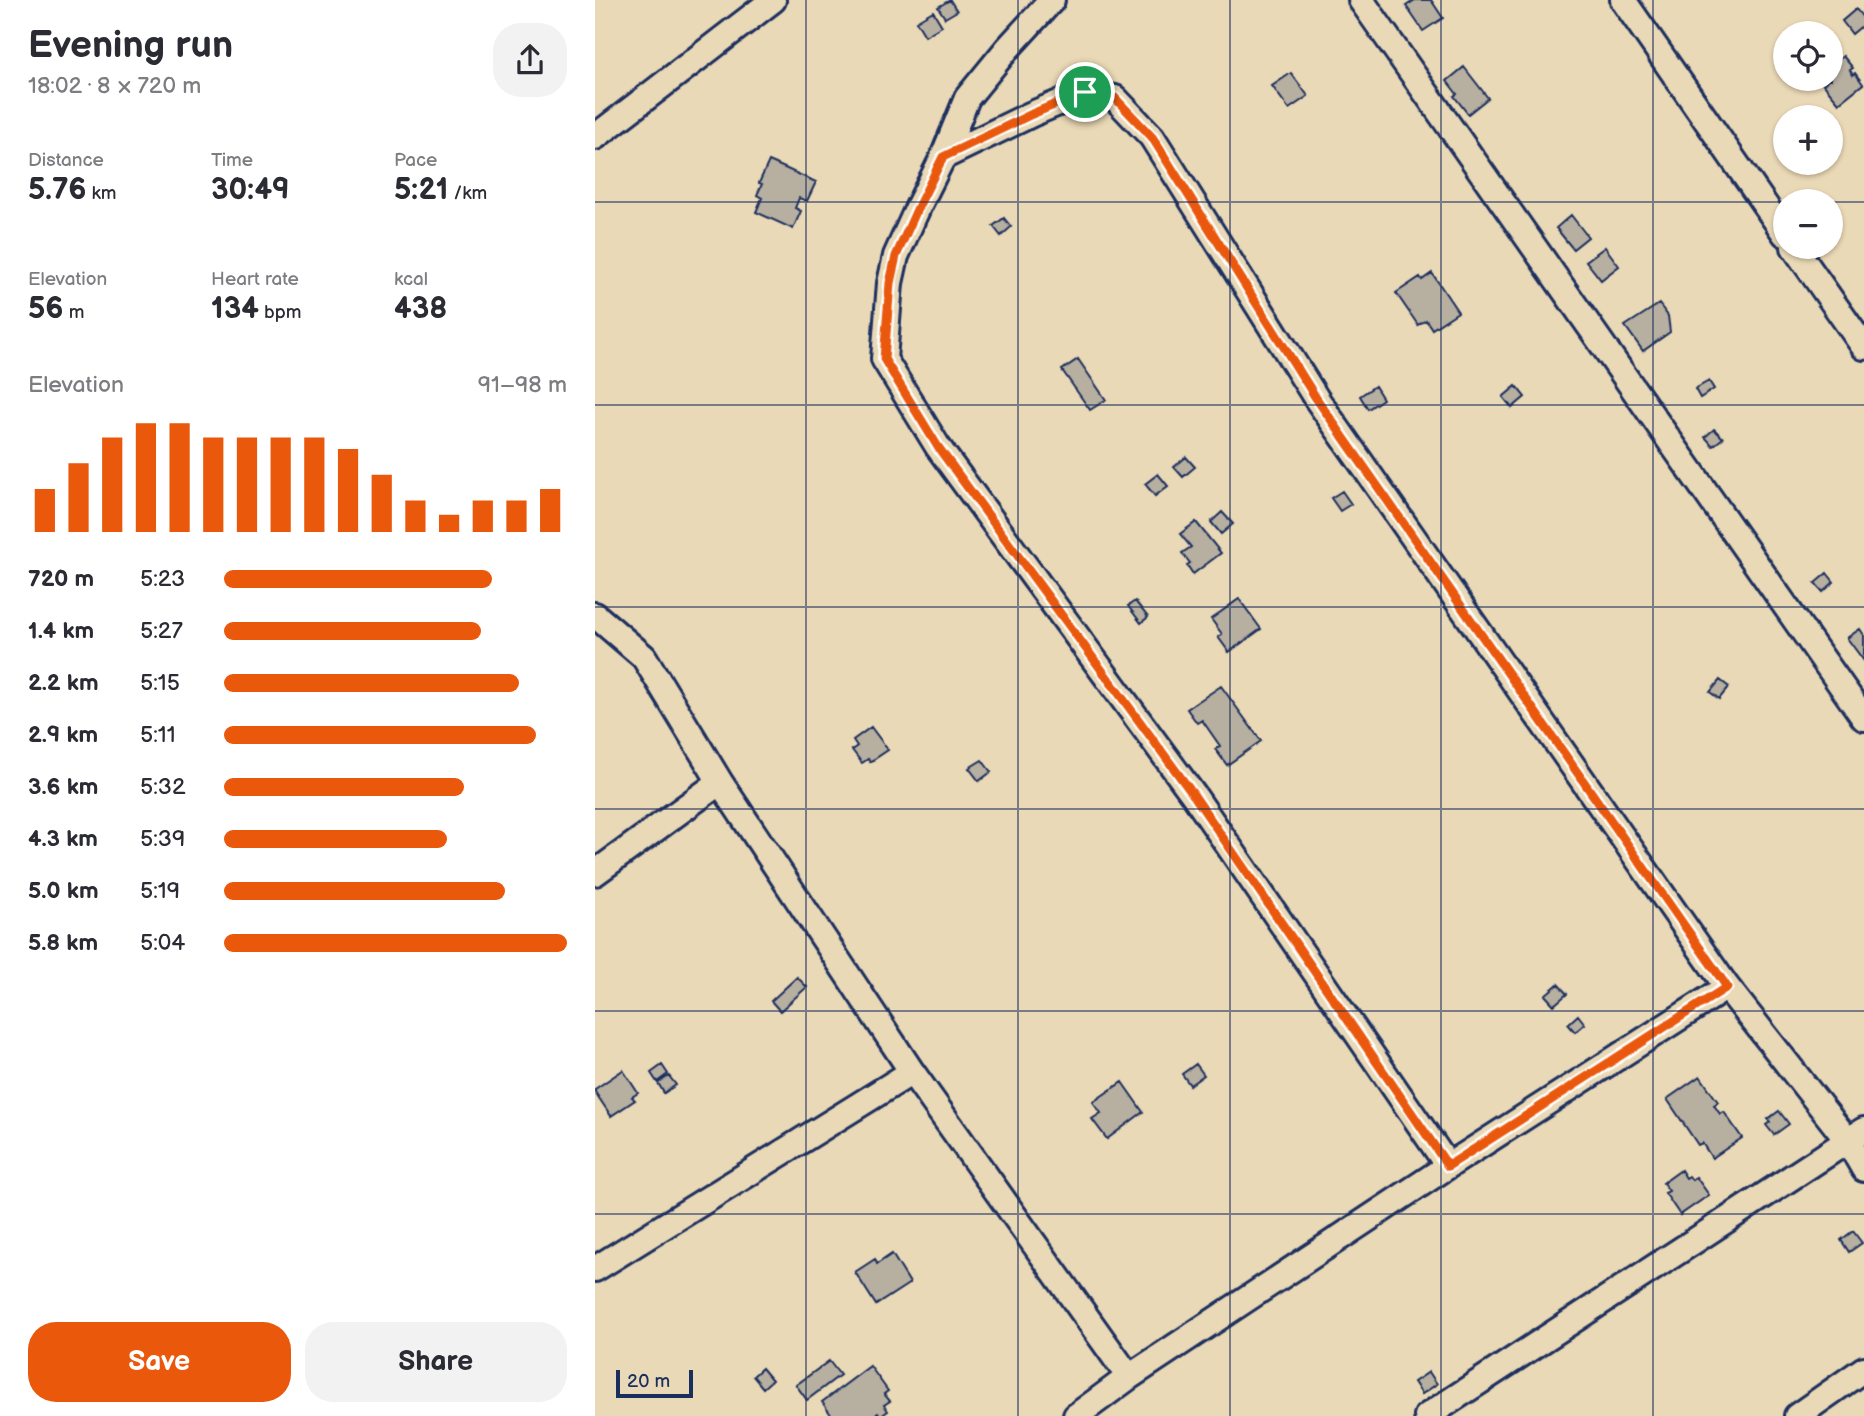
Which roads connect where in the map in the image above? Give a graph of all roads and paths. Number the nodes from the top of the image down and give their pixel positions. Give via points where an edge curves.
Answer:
1 (773, 0) edge
2 (1052, 0) edge
3 (1361, 0) edge
4 (1623, 0) edge
5 (595, 137) edge
6 (943, 157) junction
7 (1773, 216) edge
8 (1802, 259) edge
9 (1864, 347) edge
10 (595, 615) edge
11 (1864, 718) edge
12 (720, 782) junction
13 (595, 873) edge
14 (1727, 987) junction
15 (912, 1072) junction
16 (1856, 1136) edge
17 (1448, 1166) junction
18 (1864, 1169) edge
19 (595, 1269) edge
20 (1864, 1369) edge
21 (1129, 1377) junction
22 (1076, 1416) edge
23 (1427, 1416) edge
24 (1797, 1416) edge

1 - 5 street
2 - 6 street via 967,98
3 - 11 street
4 - 7 street
6 - 14 street via 1085,92 1115,98 1152,137 1316,398
6 - 17 street via 896,256 884,359 938,447 1195,797
8 - 9 street
10 - 12 street via 644,657
12 - 13 street
12 - 15 street
14 - 16 street
14 - 17 street
15 - 19 street
15 - 21 street
16 - 18 street
16 - 23 street
17 - 21 street
20 - 24 street
21 - 22 street

